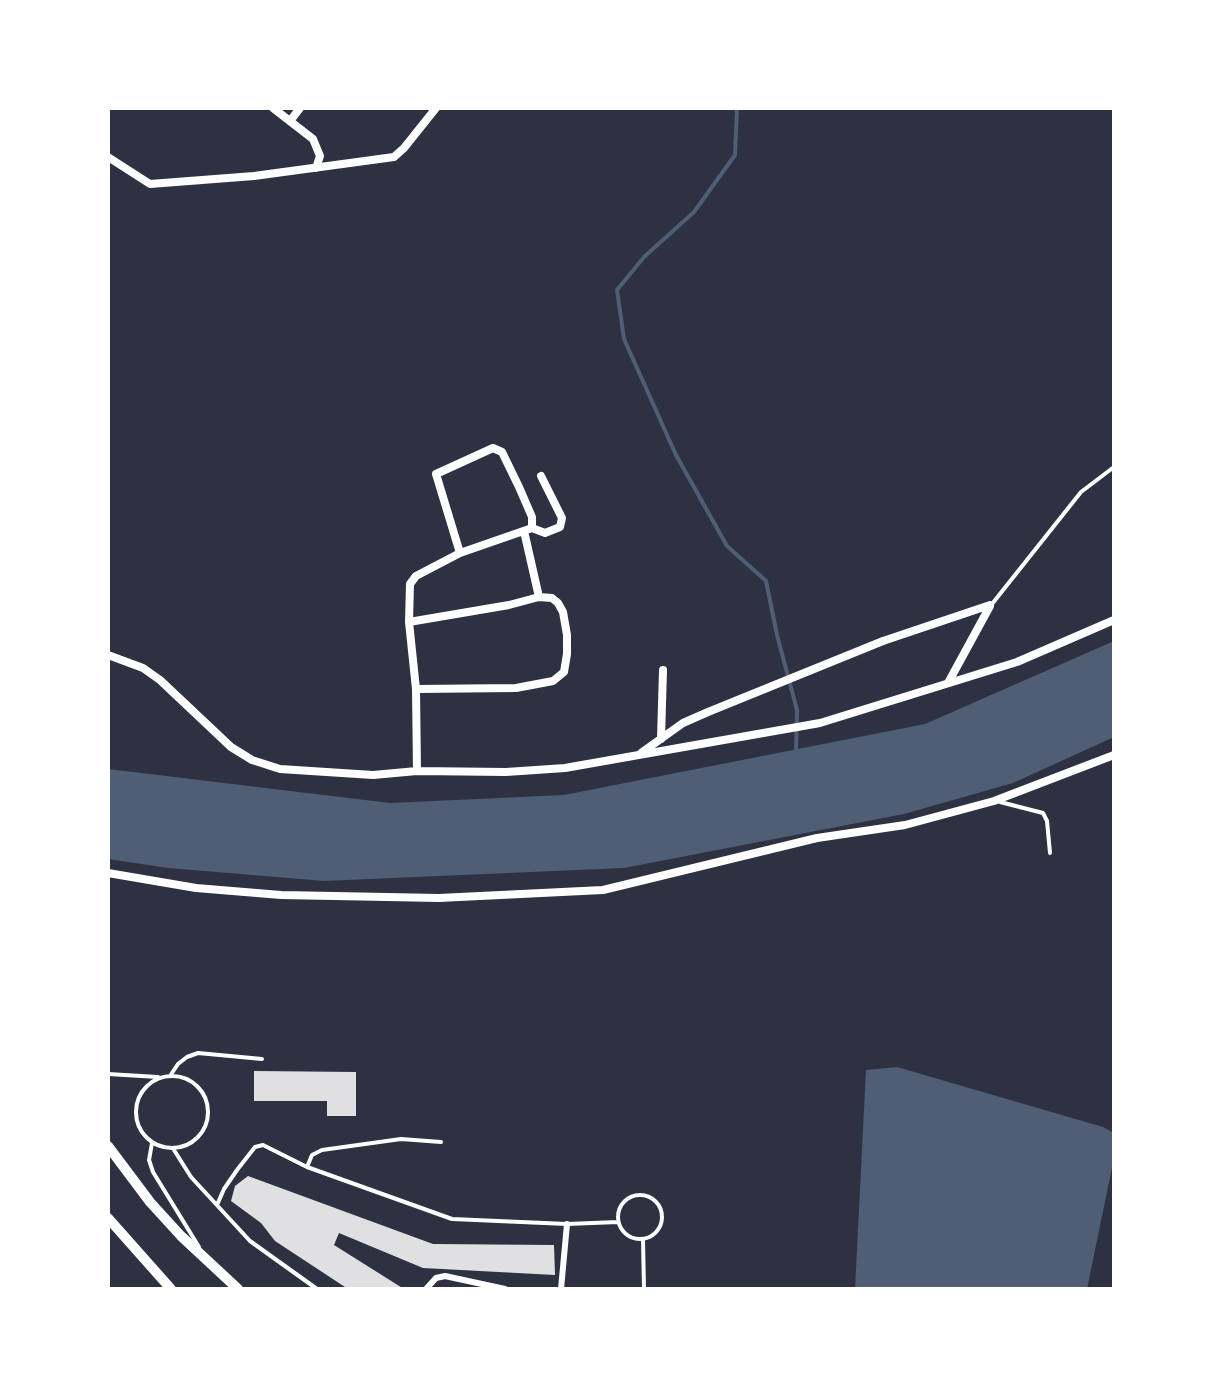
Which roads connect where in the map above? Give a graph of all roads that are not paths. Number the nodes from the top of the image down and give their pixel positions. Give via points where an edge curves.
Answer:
1 (273, 108) edge
2 (300, 108) edge
3 (436, 108) edge
4 (290, 121) junction
5 (108, 157) edge
6 (316, 168) junction
7 (1114, 467) edge
8 (541, 476) dead end
9 (528, 529) junction
10 (460, 553) junction
11 (539, 597) junction
12 (990, 605) junction
13 (1114, 620) edge
14 (409, 622) junction
15 (108, 655) edge
16 (663, 670) dead end
17 (948, 683) junction
18 (416, 689) junction
19 (661, 739) junction
20 (637, 755) junction
21 (1114, 755) edge
22 (417, 771) junction
23 (994, 801) junction
24 (1050, 853) dead end
25 (108, 873) edge
26 (262, 1059) dead end
27 (108, 1074) edge
28 (170, 1076) junction
29 (159, 1077) junction
30 (441, 1142) dead end
31 (152, 1143) junction
32 (108, 1146) edge
33 (174, 1149) junction
34 (307, 1167) junction
35 (217, 1205) junction
36 (108, 1218) edge
37 (618, 1222) junction
38 (567, 1224) junction
39 (643, 1240) junction
40 (209, 1265) junction
41 (171, 1289) edge
42 (238, 1289) edge
43 (317, 1289) edge
44 (426, 1289) edge
45 (505, 1289) edge
46 (561, 1289) edge
47 (644, 1289) edge

1 - 4 street
2 - 4 street
3 - 6 street via 394,157
4 - 6 street via 313,139 320,156
5 - 6 street via 150,184
7 - 12 lane via 1081,492
8 - 9 street via 562,523 545,533
9 - 10 street
9 - 10 street via 532,517 502,452 493,448 436,474
9 - 11 street
10 - 14 street via 410,584
11 - 14 street
11 - 18 street via 552,598 563,612 567,654 559,678 516,688
12 - 17 street
12 - 19 street via 883,641 683,723
13 - 17 street via 1017,662
14 - 18 street
15 - 22 street via 160,680 252,760 313,772
16 - 19 street
17 - 20 street via 820,723
18 - 22 street
19 - 20 street
20 - 22 street via 565,768
21 - 23 street
23 - 24 lane via 1043,813
23 - 25 street via 895,828 817,838 603,890 439,898 281,895
26 - 28 lane via 198,1053 178,1064
27 - 29 lane
28 - 29 lane
28 - 33 lane via 183,1077 203,1092 209,1117 197,1139
29 - 31 lane via 141,1094 136,1109 138,1126
30 - 34 lane via 401,1139 322,1150 312,1155
31 - 33 lane
31 - 40 lane via 153,1172
32 - 40 street via 150,1202
33 - 35 lane
34 - 35 lane via 272,1148 255,1147
34 - 38 lane via 452,1219
35 - 43 lane via 250,1241
36 - 41 street
37 - 38 lane
37 - 39 lane via 627,1236
37 - 39 lane via 626,1200 644,1195 655,1201 662,1224
38 - 46 street
39 - 47 lane
40 - 42 street
44 - 45 street via 445,1276

